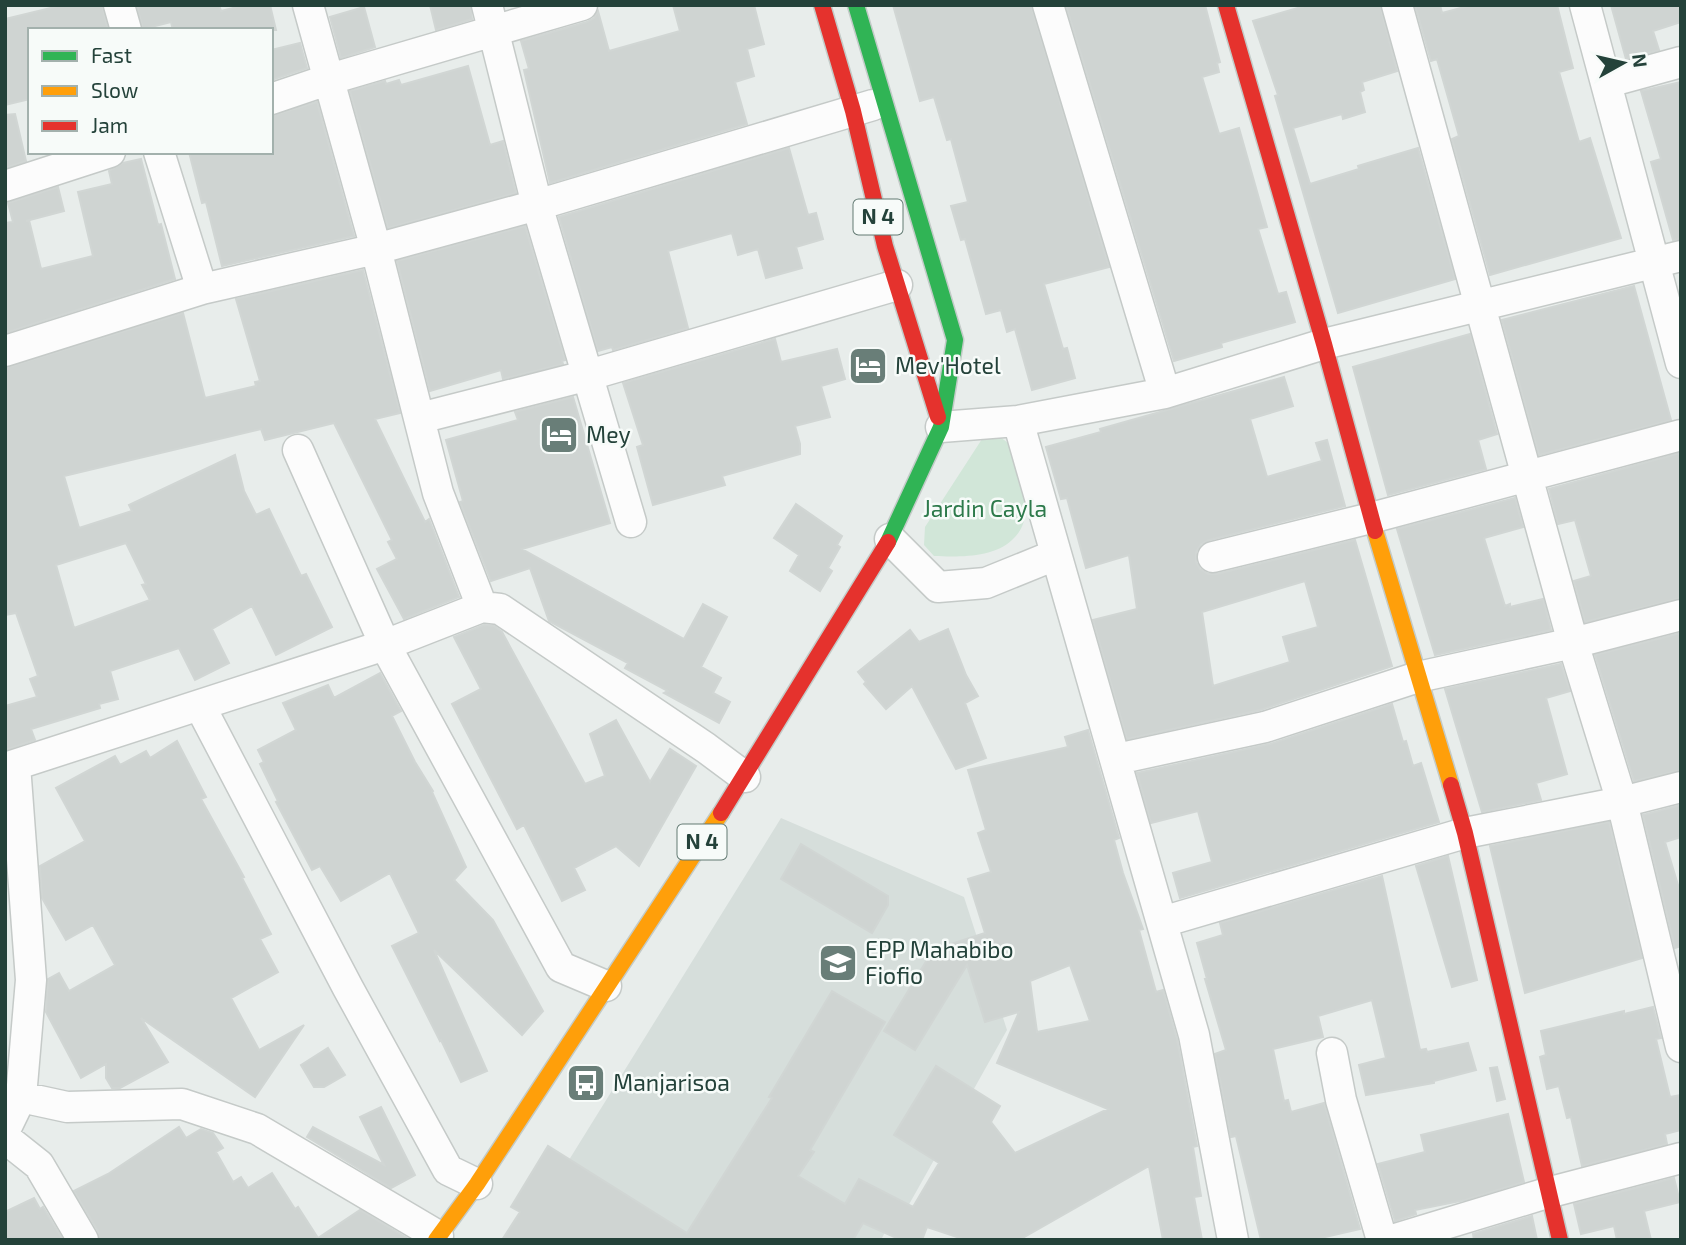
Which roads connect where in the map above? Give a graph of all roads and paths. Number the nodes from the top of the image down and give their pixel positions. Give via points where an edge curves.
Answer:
1 (119, 5) edge
2 (308, 5) edge
3 (582, 5) edge
4 (822, 5) edge
5 (856, 5) edge
6 (1048, 5) edge
7 (1227, 5) edge
8 (1397, 5) edge
9 (1585, 5) edge
10 (491, 18) edge
11 (125, 28) edge
12 (1681, 62) edge
13 (330, 79) junction
14 (1608, 82) junction
15 (273, 98) edge
16 (884, 101) junction
17 (853, 111) junction
18 (104, 154) edge
19 (160, 154) edge
20 (5, 186) edge
21 (537, 205) junction
22 (376, 249) junction
23 (1667, 260) edge
24 (897, 285) junction
25 (202, 289) junction
26 (1478, 305) junction
27 (1324, 344) junction
28 (5, 351) edge
29 (1681, 363) edge
30 (589, 376) junction
31 (1165, 393) junction
32 (420, 418) junction
33 (1018, 421) junction
34 (941, 427) junction
35 (1681, 435) edge
36 (298, 450) dead end
37 (1526, 475) junction
38 (1371, 517) junction
39 (631, 522) dead end
40 (890, 539) junction
41 (1055, 555) junction
42 (1213, 557) dead end
43 (482, 607) junction
44 (1681, 615) edge
45 (1573, 643) junction
46 (385, 645) junction
47 (1418, 677) junction
48 (200, 705) junction
49 (1117, 759) junction
50 (10, 766) edge
51 (745, 777) junction
52 (1681, 787) edge
53 (1622, 802) junction
54 (1465, 833) junction
55 (1162, 922) junction
56 (1670, 965) edge
57 (606, 986) junction
58 (1681, 1047) edge
59 (1332, 1054) dead end
60 (21, 1097) junction
61 (5, 1129) edge
62 (5, 1138) edge
63 (1681, 1158) edge
64 (477, 1184) junction
65 (1547, 1193) junction
66 (437, 1238) edge
67 (83, 1240) edge
68 (1233, 1240) edge
69 (1382, 1240) edge
70 (1392, 1240) edge
71 (1560, 1240) edge

1 - 11 street
2 - 13 street
3 - 10 street
4 - 17 main road, N 4
5 - 16 main road, N 4
6 - 31 street
7 - 27 main road
8 - 26 street
9 - 14 street
10 - 13 street
10 - 21 street
12 - 14 street
13 - 15 street
13 - 22 street
14 - 23 street
16 - 17 street
16 - 34 main road, N 4 via 955,340
17 - 21 street
17 - 24 main road, N 4
18 - 20 street
19 - 25 street
21 - 22 street
21 - 30 street
22 - 25 street
22 - 32 street
23 - 26 street
23 - 29 street
24 - 30 street
24 - 34 main road, N 4
25 - 28 street
26 - 27 street
26 - 37 street
27 - 31 street
27 - 38 main road
30 - 32 street
30 - 39 street
31 - 33 street
32 - 43 street via 438,493
33 - 34 street
33 - 41 street
34 - 40 main road, N 4
35 - 37 street
36 - 46 street
37 - 38 street
37 - 45 street
38 - 42 street
38 - 47 main road
40 - 41 street via 938,587 986,583
40 - 51 main road, N 4
41 - 49 street
43 - 46 street
43 - 51 street via 500,609
44 - 45 street
45 - 47 street
45 - 53 street
46 - 48 street
46 - 57 street via 561,967
47 - 49 street via 1265,727
47 - 54 main road
48 - 50 street
48 - 64 street via 448,1170
49 - 55 street
50 - 60 street via 30,980
51 - 57 main road, N 4
52 - 53 street
53 - 54 street
53 - 56 street
54 - 55 street
54 - 65 main road
55 - 68 street via 1194,1035
56 - 58 street
57 - 64 main road, N 4
59 - 69 street
60 - 61 street
60 - 66 street via 67,1107 182,1104 257,1129
62 - 67 street via 38,1165
63 - 65 street
64 - 66 main road, N 4
65 - 70 street
65 - 71 main road

